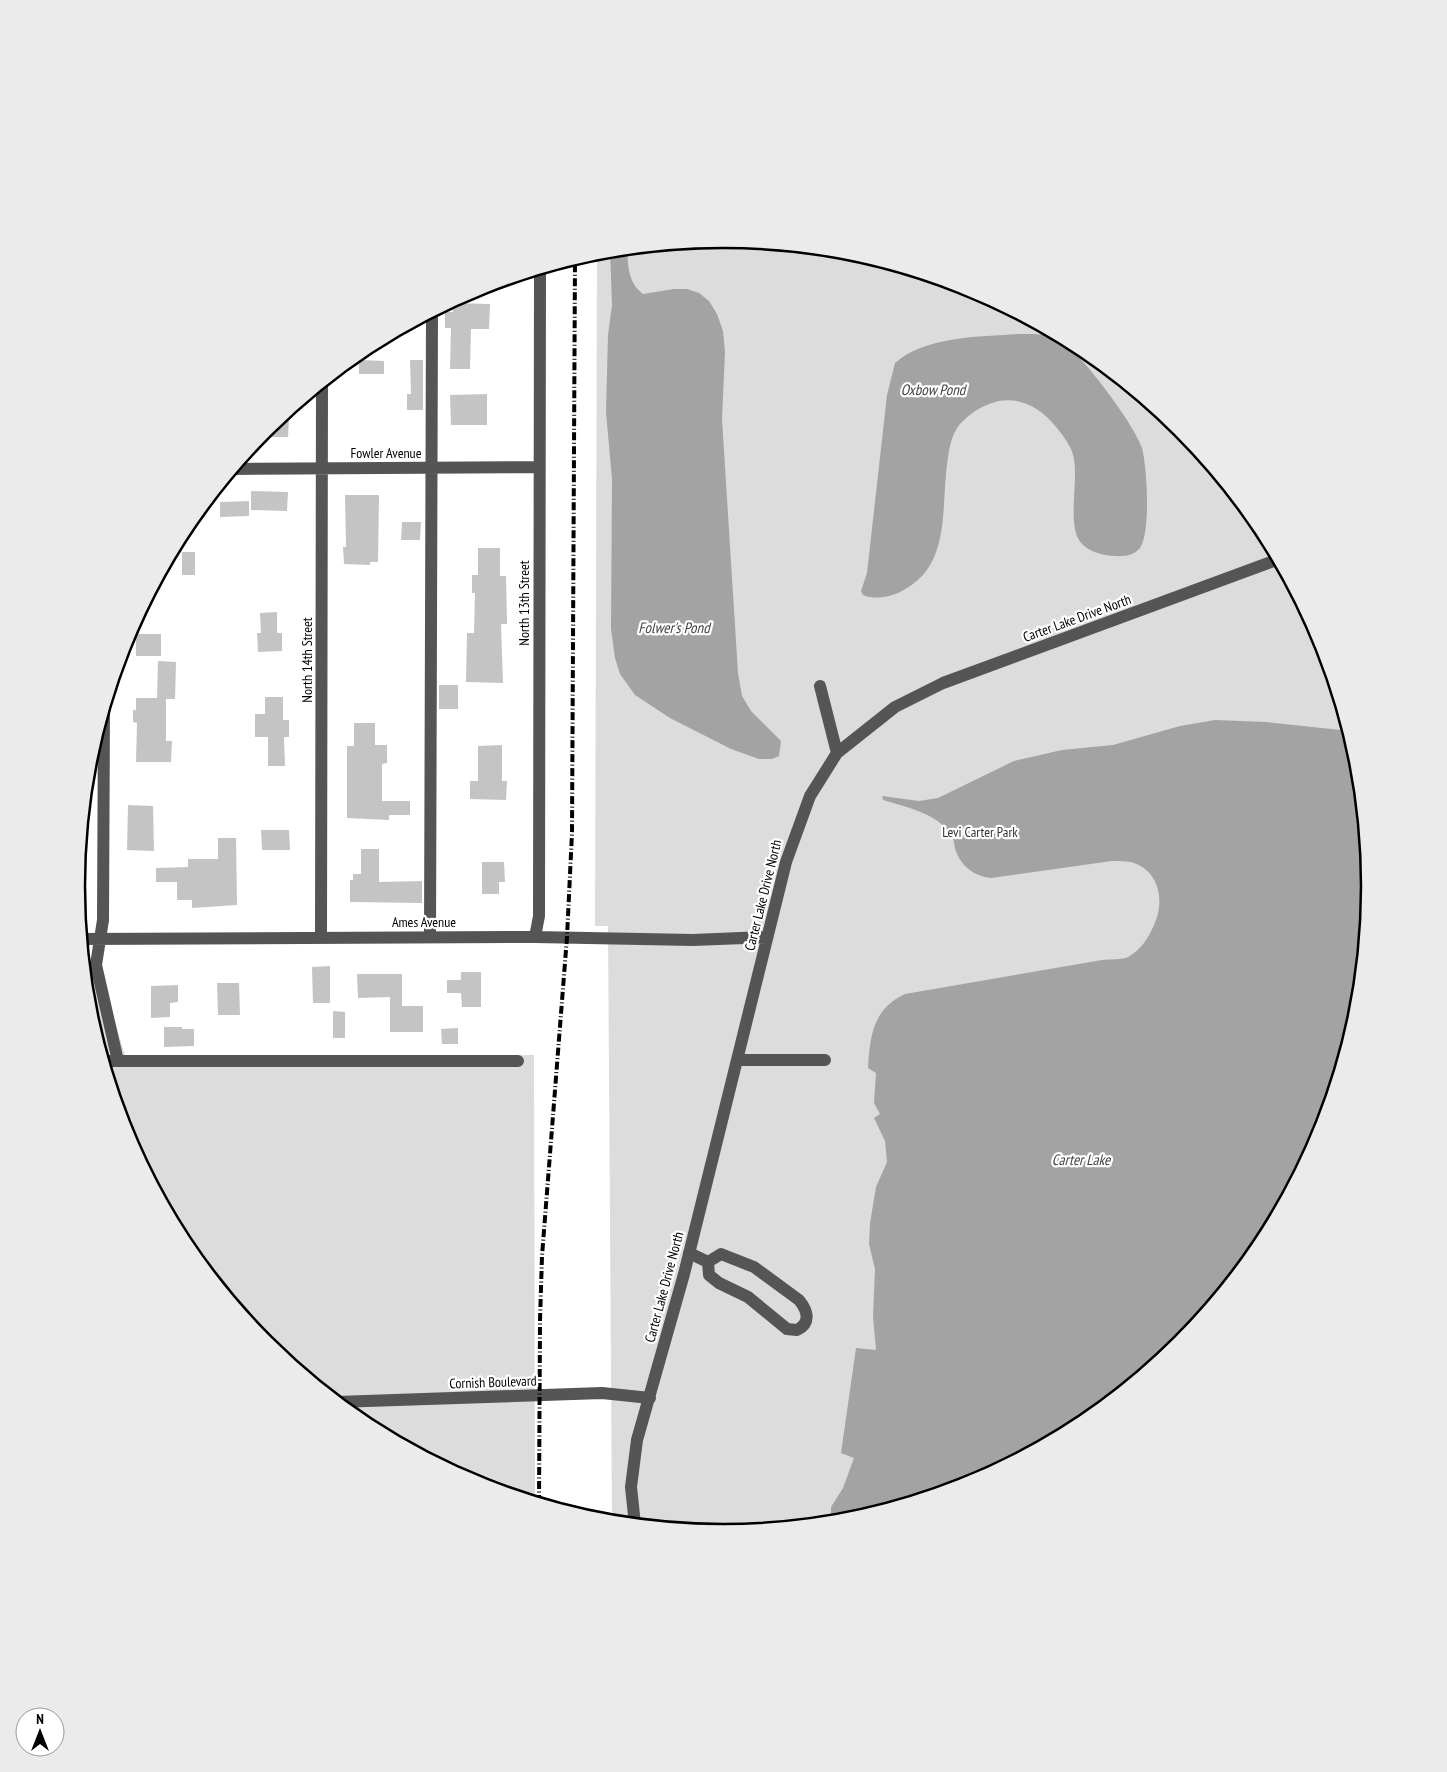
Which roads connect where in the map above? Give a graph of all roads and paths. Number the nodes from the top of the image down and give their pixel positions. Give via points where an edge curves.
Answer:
1 (540, 274) edge
2 (432, 318) edge
3 (322, 390) edge
4 (539, 467) junction
5 (322, 468) junction
6 (433, 468) junction
7 (240, 469) edge
8 (1273, 561) edge
9 (820, 686) dead end
10 (104, 733) edge
11 (837, 753) junction
12 (430, 937) junction
13 (534, 937) junction
14 (767, 937) junction
15 (321, 938) junction
16 (87, 939) edge
17 (100, 939) junction
18 (738, 1060) junction
19 (825, 1060) dead end
20 (110, 1061) edge
21 (118, 1061) junction
22 (518, 1061) dead end
23 (689, 1253) junction
24 (708, 1262) junction
25 (650, 1398) junction
26 (347, 1402) edge
27 (634, 1518) edge

1 - 4 street, North 13th Street
2 - 6 street
3 - 5 street, North 14th Street
4 - 6 street, Fowler Avenue
4 - 13 street, North 13th Street via 539,916
5 - 6 street, Fowler Avenue
5 - 7 street, Fowler Avenue
5 - 15 street, North 14th Street
6 - 12 street
8 - 11 street, Carter Lake Drive North via 943,683 895,707
9 - 11 street
10 - 17 street via 103,920
11 - 14 street, Carter Lake Drive North via 810,796 795,831
12 - 13 street, Ames Avenue
12 - 15 street, Ames Avenue
13 - 14 street, Ames Avenue via 692,940
14 - 18 street, Carter Lake Drive North
15 - 17 street, Ames Avenue
16 - 17 street, Ames Avenue
17 - 21 street via 96,965
18 - 19 street
18 - 23 street, Carter Lake Drive North
20 - 21 street
21 - 22 street
23 - 24 street
23 - 25 street, Carter Lake Drive North
24 - 24 street via 709,1275 748,1297 787,1329 797,1330 806,1324 805,1307 799,1300 754,1268 721,1254
25 - 26 street, Cornish Boulevard via 602,1393
25 - 27 street, Carter Lake Drive North via 632,1462

